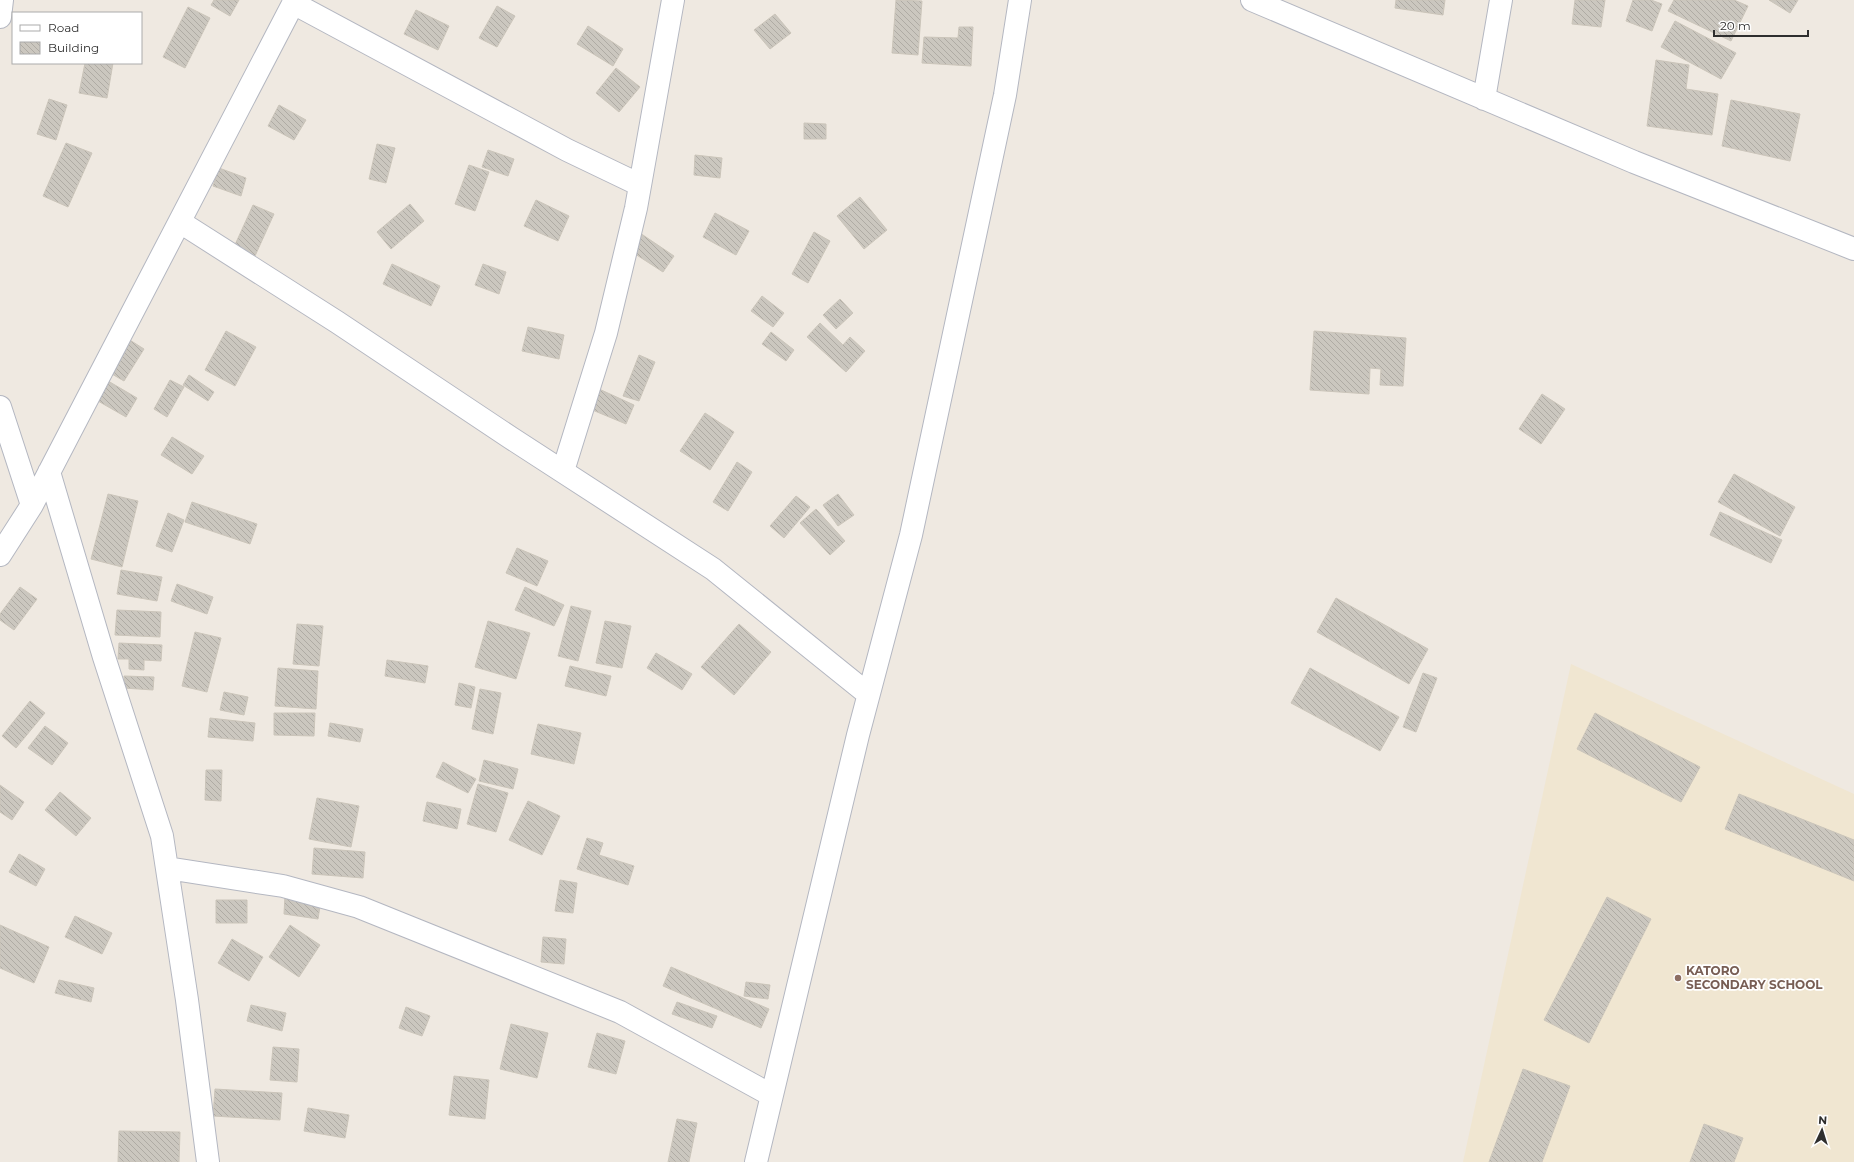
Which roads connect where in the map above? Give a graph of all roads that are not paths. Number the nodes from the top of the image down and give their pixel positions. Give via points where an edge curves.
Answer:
1 (2, 0) edge
2 (673, 0) edge
3 (1020, 0) edge
4 (1252, 0) edge
5 (1501, 0) edge
6 (294, 2) edge
7 (0, 17) edge
8 (1484, 99) junction
9 (640, 185) junction
10 (180, 222) junction
11 (1854, 249) edge
12 (0, 407) edge
13 (563, 471) junction
14 (49, 472) junction
15 (32, 505) junction
16 (0, 555) edge
17 (868, 694) junction
18 (167, 868) junction
19 (771, 1095) junction
20 (208, 1162) edge
21 (756, 1162) edge

1 - 7 street
2 - 9 street
3 - 17 street via 1005,94 912,527
4 - 8 street
5 - 8 street
6 - 9 street via 560,146
6 - 10 street
8 - 11 street via 1634,162
9 - 13 street via 606,333
10 - 13 street
10 - 14 street
12 - 15 street
13 - 17 street via 713,569
14 - 15 street
14 - 18 street via 104,657 162,836
15 - 16 street
17 - 19 street
18 - 19 street via 284,886 359,907 620,1012
18 - 20 street
19 - 21 street

